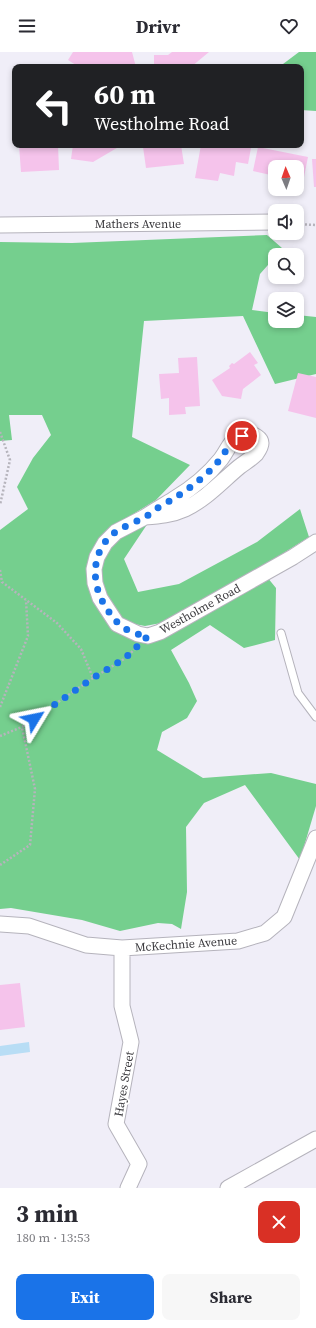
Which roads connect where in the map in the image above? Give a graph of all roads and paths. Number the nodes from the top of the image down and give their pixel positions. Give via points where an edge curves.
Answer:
1 (268, 222) edge
2 (304, 224) edge
3 (0, 225) edge
4 (316, 225) edge
5 (0, 432) edge
6 (0, 505) edge
7 (145, 517) junction
8 (316, 542) edge
9 (0, 570) edge
10 (26, 600) junction
11 (281, 633) dead end
12 (148, 636) junction
13 (93, 678) junction
14 (0, 708) edge
15 (316, 717) edge
16 (22, 727) junction
17 (0, 736) edge
18 (316, 838) edge
19 (0, 865) edge
20 (0, 924) edge
21 (122, 948) junction
22 (316, 1139) edge
23 (128, 1188) edge
24 (228, 1188) edge

1 - 3 street, Mathers Avenue
2 - 4 path
5 - 6 path via 10,460
7 - 7 street, Westholme Road via 162,516 184,509 200,500 255,455 260,448 260,439 250,434 235,438 220,459 194,484 174,500
7 - 12 street, Westholme Road via 116,532 105,543 94,569 100,598 118,624
8 - 12 street, Westholme Road via 160,632
9 - 10 path via 2,582
10 - 13 path via 57,623 81,649
10 - 14 path via 28,636
11 - 15 lane via 298,693
12 - 13 path via 124,659
13 - 16 path
16 - 17 path
16 - 19 path via 35,789 30,845
18 - 21 street, McKechnie Avenue via 284,917 265,933 238,941
20 - 21 street, McKechnie Avenue via 29,926 86,946
21 - 23 street, Hayes Street via 122,1006 131,1042 116,1124 139,1164
22 - 24 street

